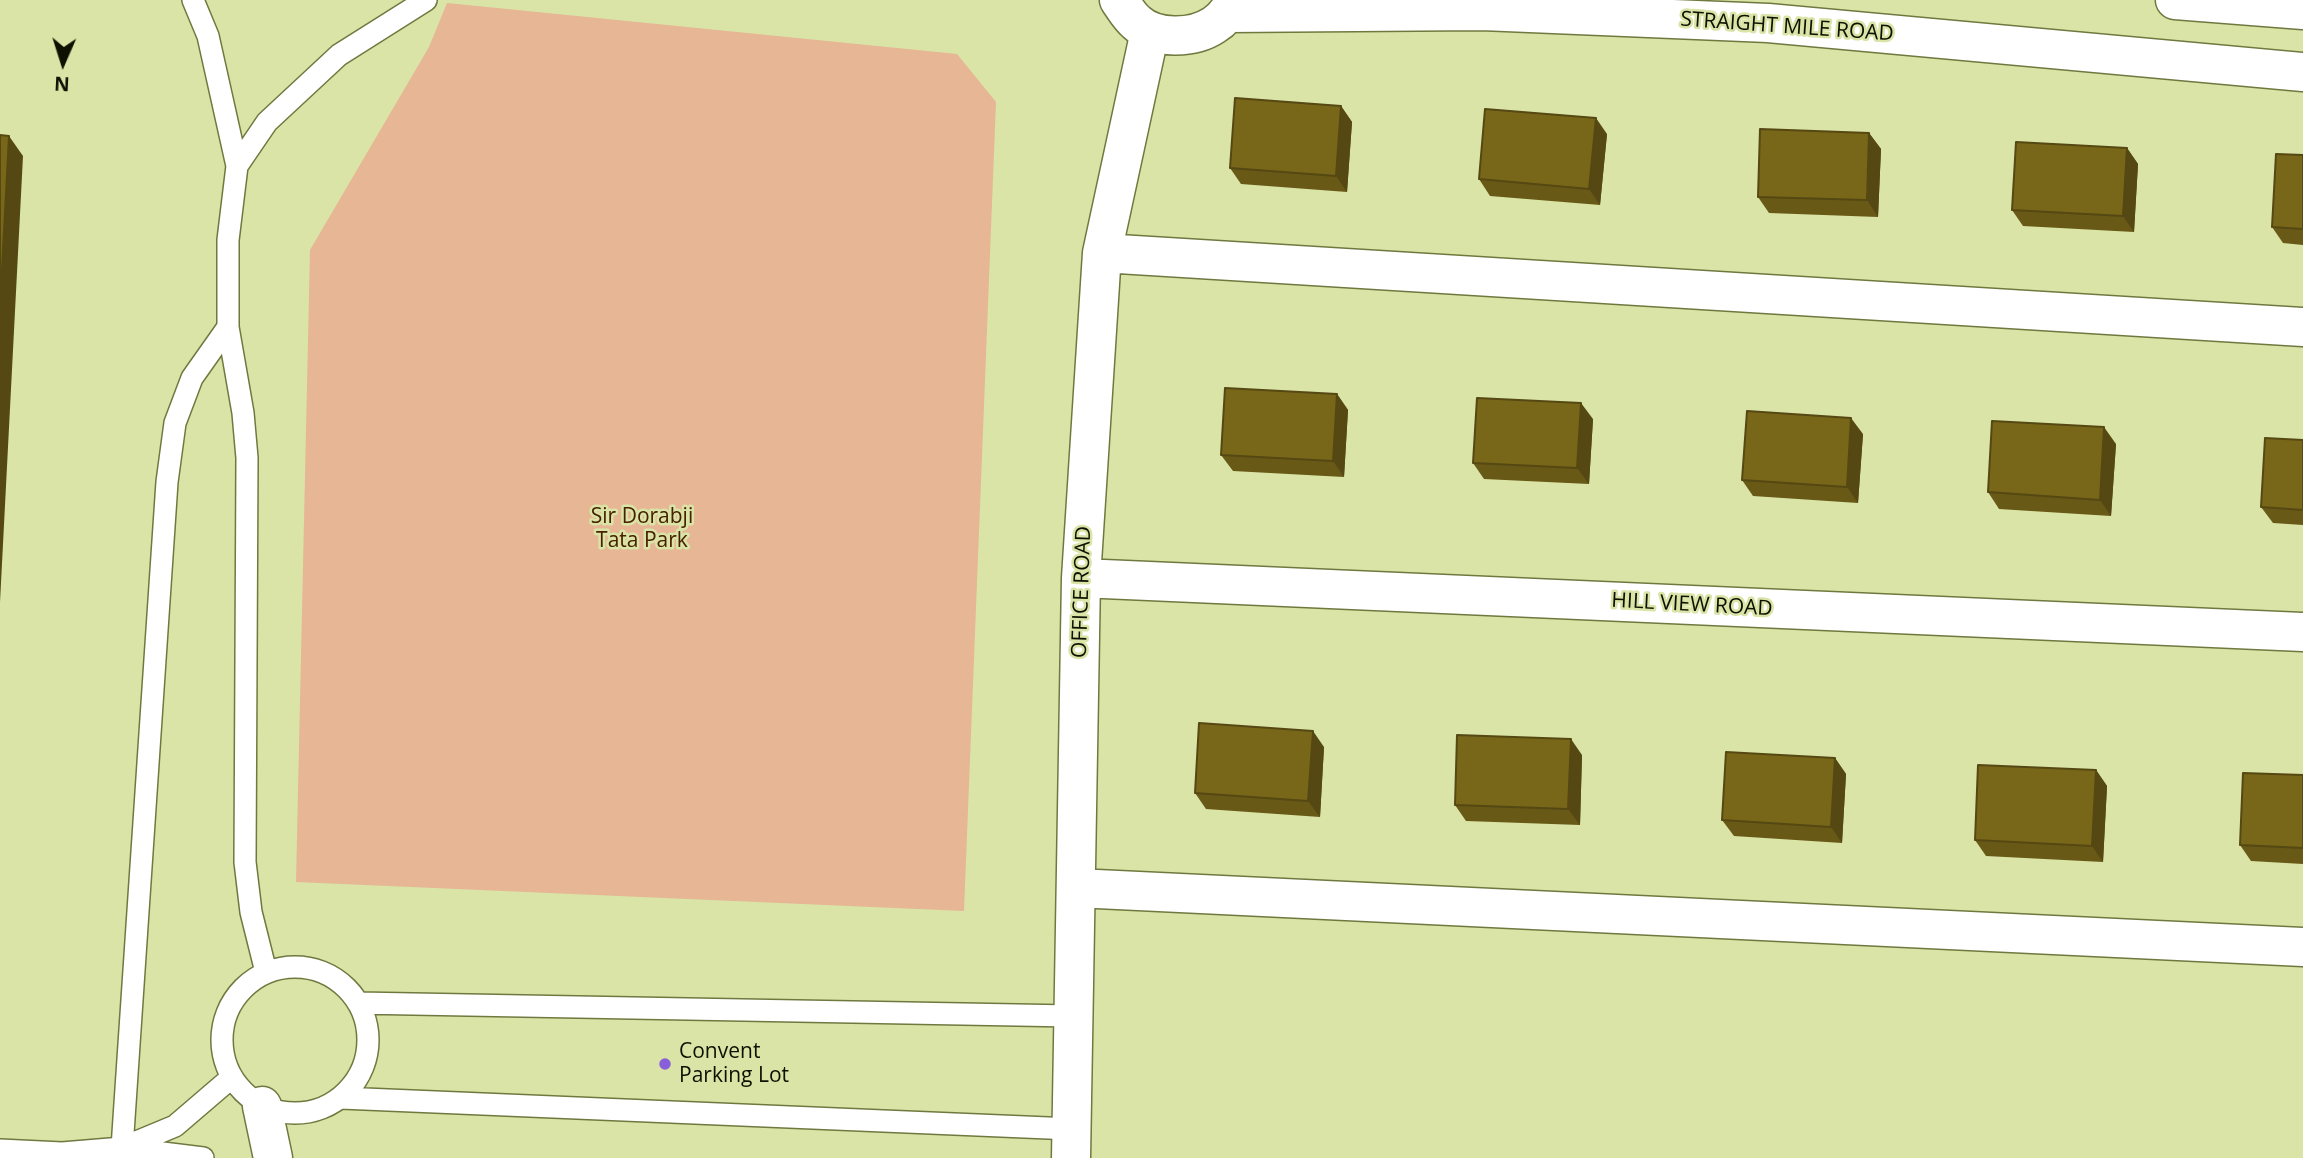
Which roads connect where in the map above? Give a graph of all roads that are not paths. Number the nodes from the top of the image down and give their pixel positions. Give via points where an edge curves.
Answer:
1 (193, 0) edge
2 (426, 0) edge
3 (1119, 0) edge
4 (2175, 0) edge
5 (1232, 7) edge
6 (2303, 10) edge
7 (1150, 31) junction
8 (2303, 72) edge
9 (237, 166) junction
10 (1102, 253) junction
11 (228, 327) junction
12 (2303, 327) edge
13 (1081, 578) junction
14 (2303, 632) edge
15 (1076, 888) junction
16 (2303, 947) edge
17 (266, 972) junction
18 (358, 1003) junction
19 (1072, 1016) junction
20 (231, 1078) junction
21 (341, 1098) junction
22 (262, 1106) junction
23 (1071, 1144) edge
24 (122, 1148) junction
25 (0, 1150) edge
26 (203, 1158) edge
27 (273, 1158) edge

1 - 9 lane via 208,36
2 - 9 lane via 339,55 267,122
3 - 7 street via 1136,23
4 - 6 street
5 - 7 street, STRAIGHT MILE ROAD via 1216,25 1201,32 1167,36
5 - 8 street, STRAIGHT MILE ROAD via 1768,23
7 - 10 street, OFFICE ROAD
9 - 11 lane via 228,240
10 - 12 street
10 - 13 street, OFFICE ROAD
11 - 17 lane via 247,458 245,862
11 - 24 lane via 192,378 175,423 167,482
13 - 14 street, HILL VIEW ROAD
13 - 15 street, OFFICE ROAD
15 - 16 street
15 - 19 street, OFFICE ROAD
17 - 18 lane via 308,968 328,975
17 - 20 lane via 234,998 225,1017 223,1059
18 - 19 lane
18 - 21 lane via 369,1043 365,1064
19 - 23 street, OFFICE ROAD
20 - 22 lane
20 - 24 lane via 175,1126
21 - 22 lane via 323,1109 303,1113 281,1113
21 - 23 lane
22 - 27 street
24 - 25 lane via 62,1153
24 - 26 lane

